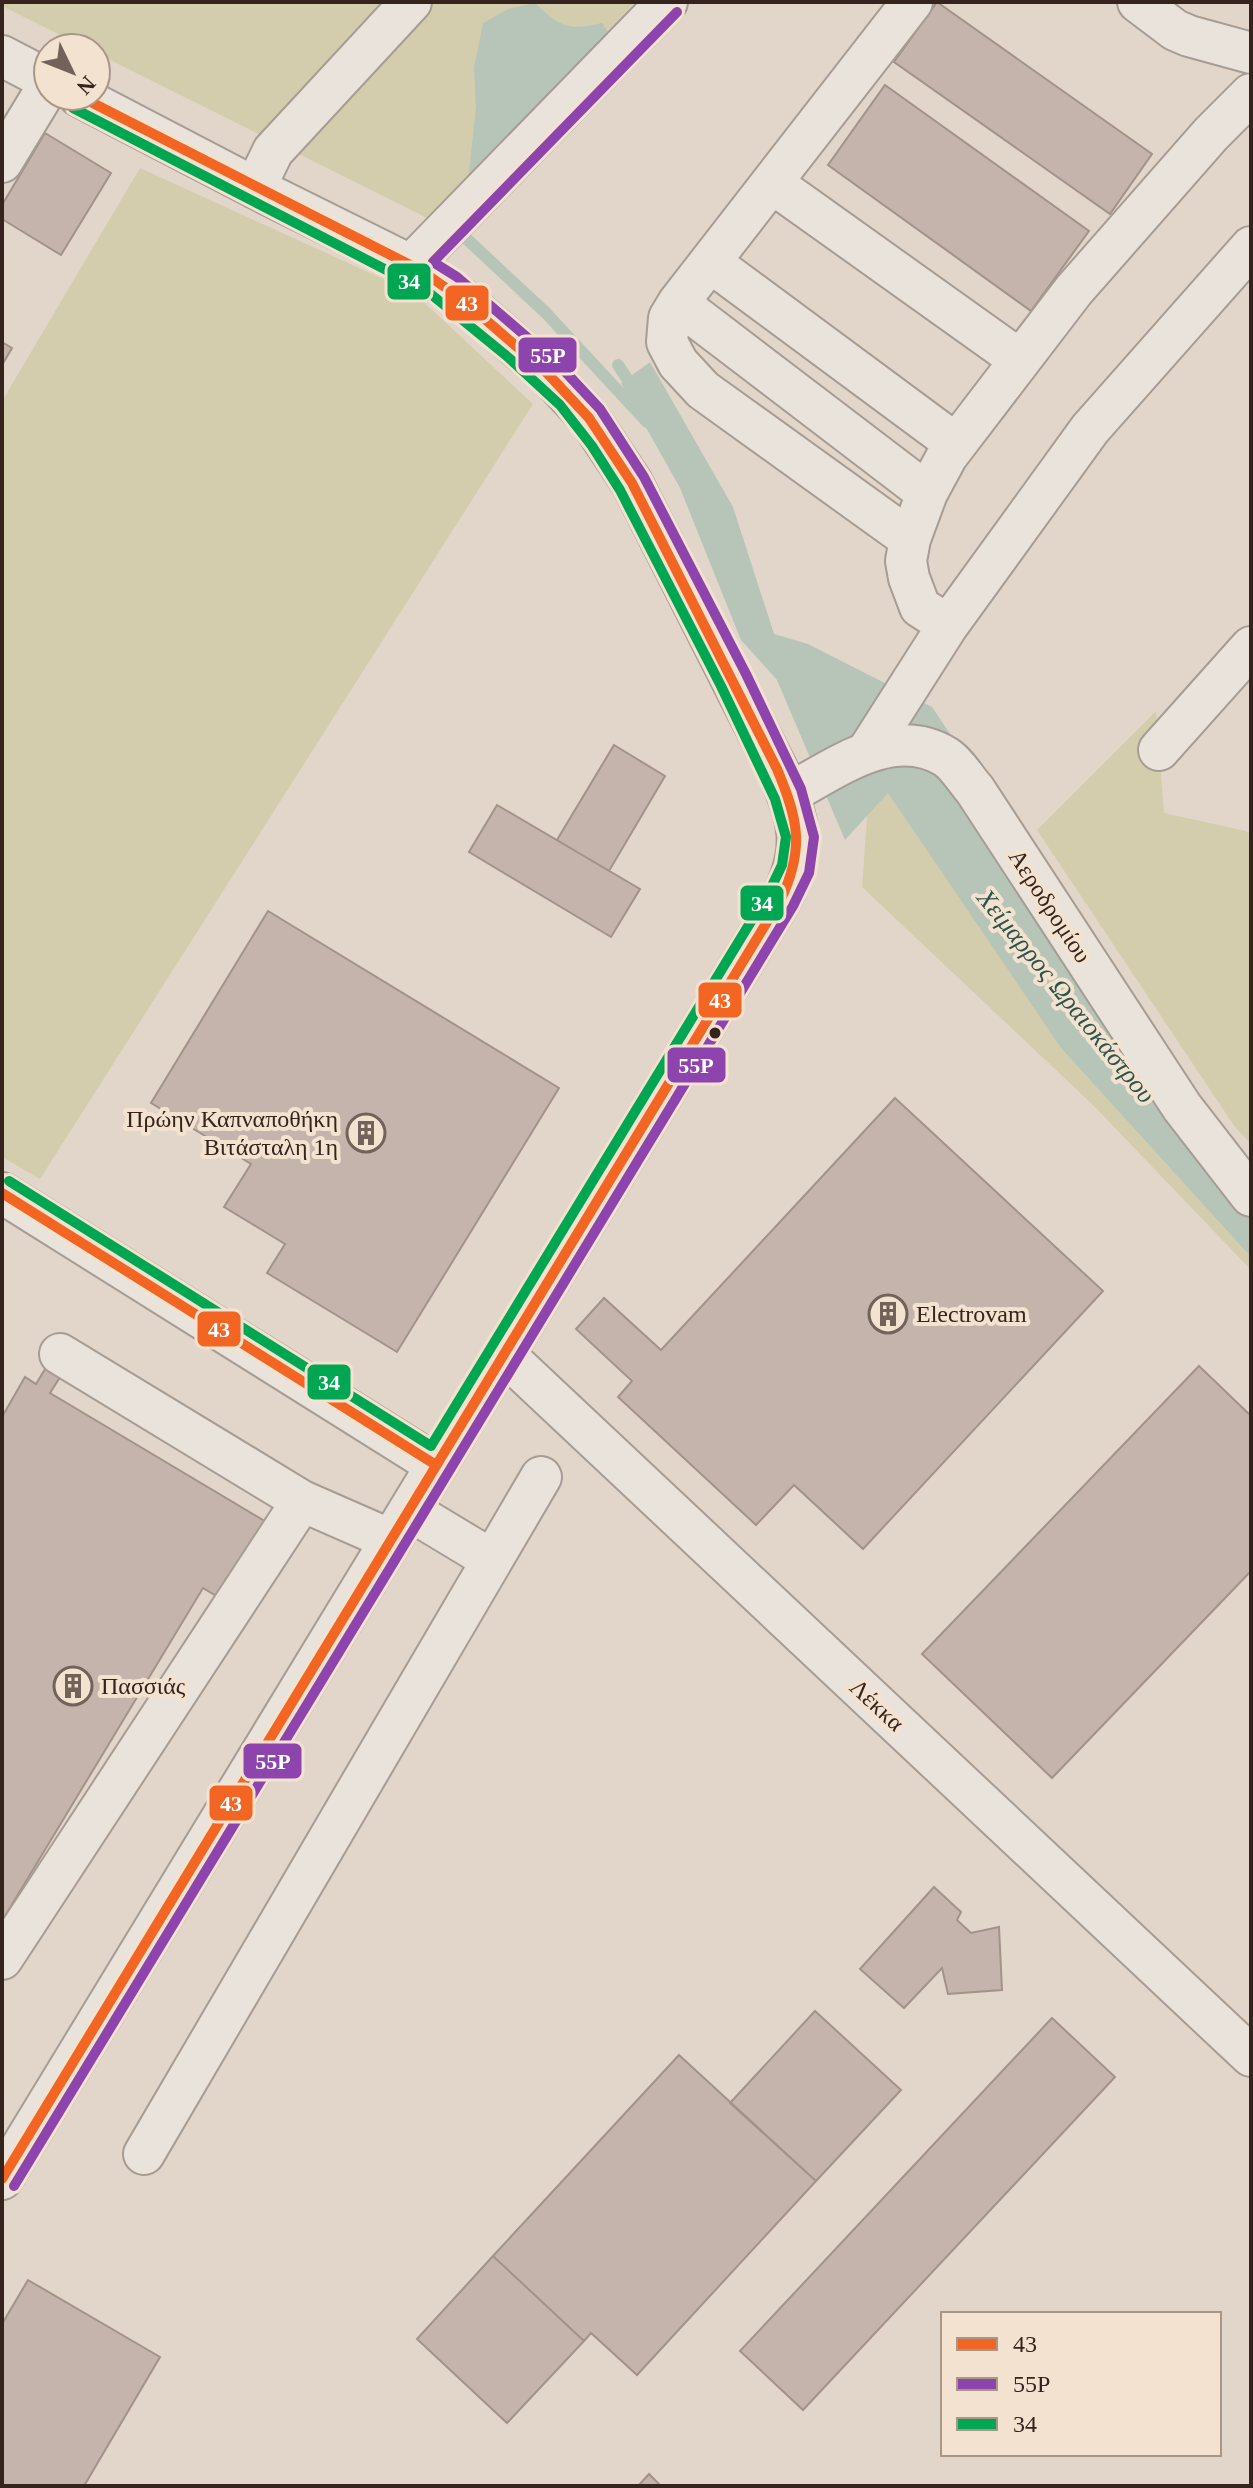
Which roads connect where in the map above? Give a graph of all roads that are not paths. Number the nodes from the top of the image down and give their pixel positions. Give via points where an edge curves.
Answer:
1 (411, 2) edge
2 (667, 2) edge
3 (912, 2) edge
4 (1138, 2) edge
5 (1251, 53) edge
6 (2, 56) edge
7 (32, 74) edge
8 (1251, 94) edge
9 (32, 110) edge
10 (110, 112) edge
11 (2, 162) edge
12 (772, 183) junction
13 (255, 188) junction
14 (1251, 247) edge
15 (710, 262) junction
16 (411, 265) junction
17 (678, 303) junction
18 (1020, 360) junction
19 (956, 444) junction
20 (927, 493) junction
21 (910, 539) junction
22 (948, 625) junction
23 (1251, 647) edge
24 (1159, 750) dead end
25 (867, 752) junction
26 (788, 794) junction
27 (2, 1193) edge
28 (1251, 1196) edge
29 (60, 1354) dead end
30 (504, 1354) junction
31 (436, 1465) junction
32 (541, 1477) dead end
33 (302, 1501) junction
34 (400, 1525) junction
35 (492, 1560) junction
36 (2, 1959) edge
37 (1251, 2056) edge
38 (144, 2154) dead end
39 (4, 2168) edge

1 - 13 street via 273,151
2 - 16 street
3 - 12 street
4 - 5 street via 1175,30
6 - 7 street
8 - 18 street via 1074,290
9 - 11 street
10 - 13 street
12 - 15 street
12 - 18 street
13 - 16 street
14 - 22 street via 1090,429
15 - 17 street
15 - 19 street
16 - 26 street via 448,288 518,347 570,396 603,438 643,503
17 - 20 street
17 - 21 street via 669,318 667,342 703,390
18 - 19 street
19 - 20 street
20 - 21 street
21 - 22 street via 907,569 920,607
22 - 25 street
23 - 24 street
25 - 26 street, Αεροδρομίου
25 - 28 street, Αεροδρομίου via 894,745 922,746 948,758 975,790 1182,1107
26 - 30 street via 800,836 791,881
27 - 31 street
29 - 33 street
30 - 31 street
30 - 37 street, Λέκκα
31 - 34 street
32 - 35 street
33 - 34 street
33 - 36 street
34 - 35 street
34 - 39 street
35 - 38 street

